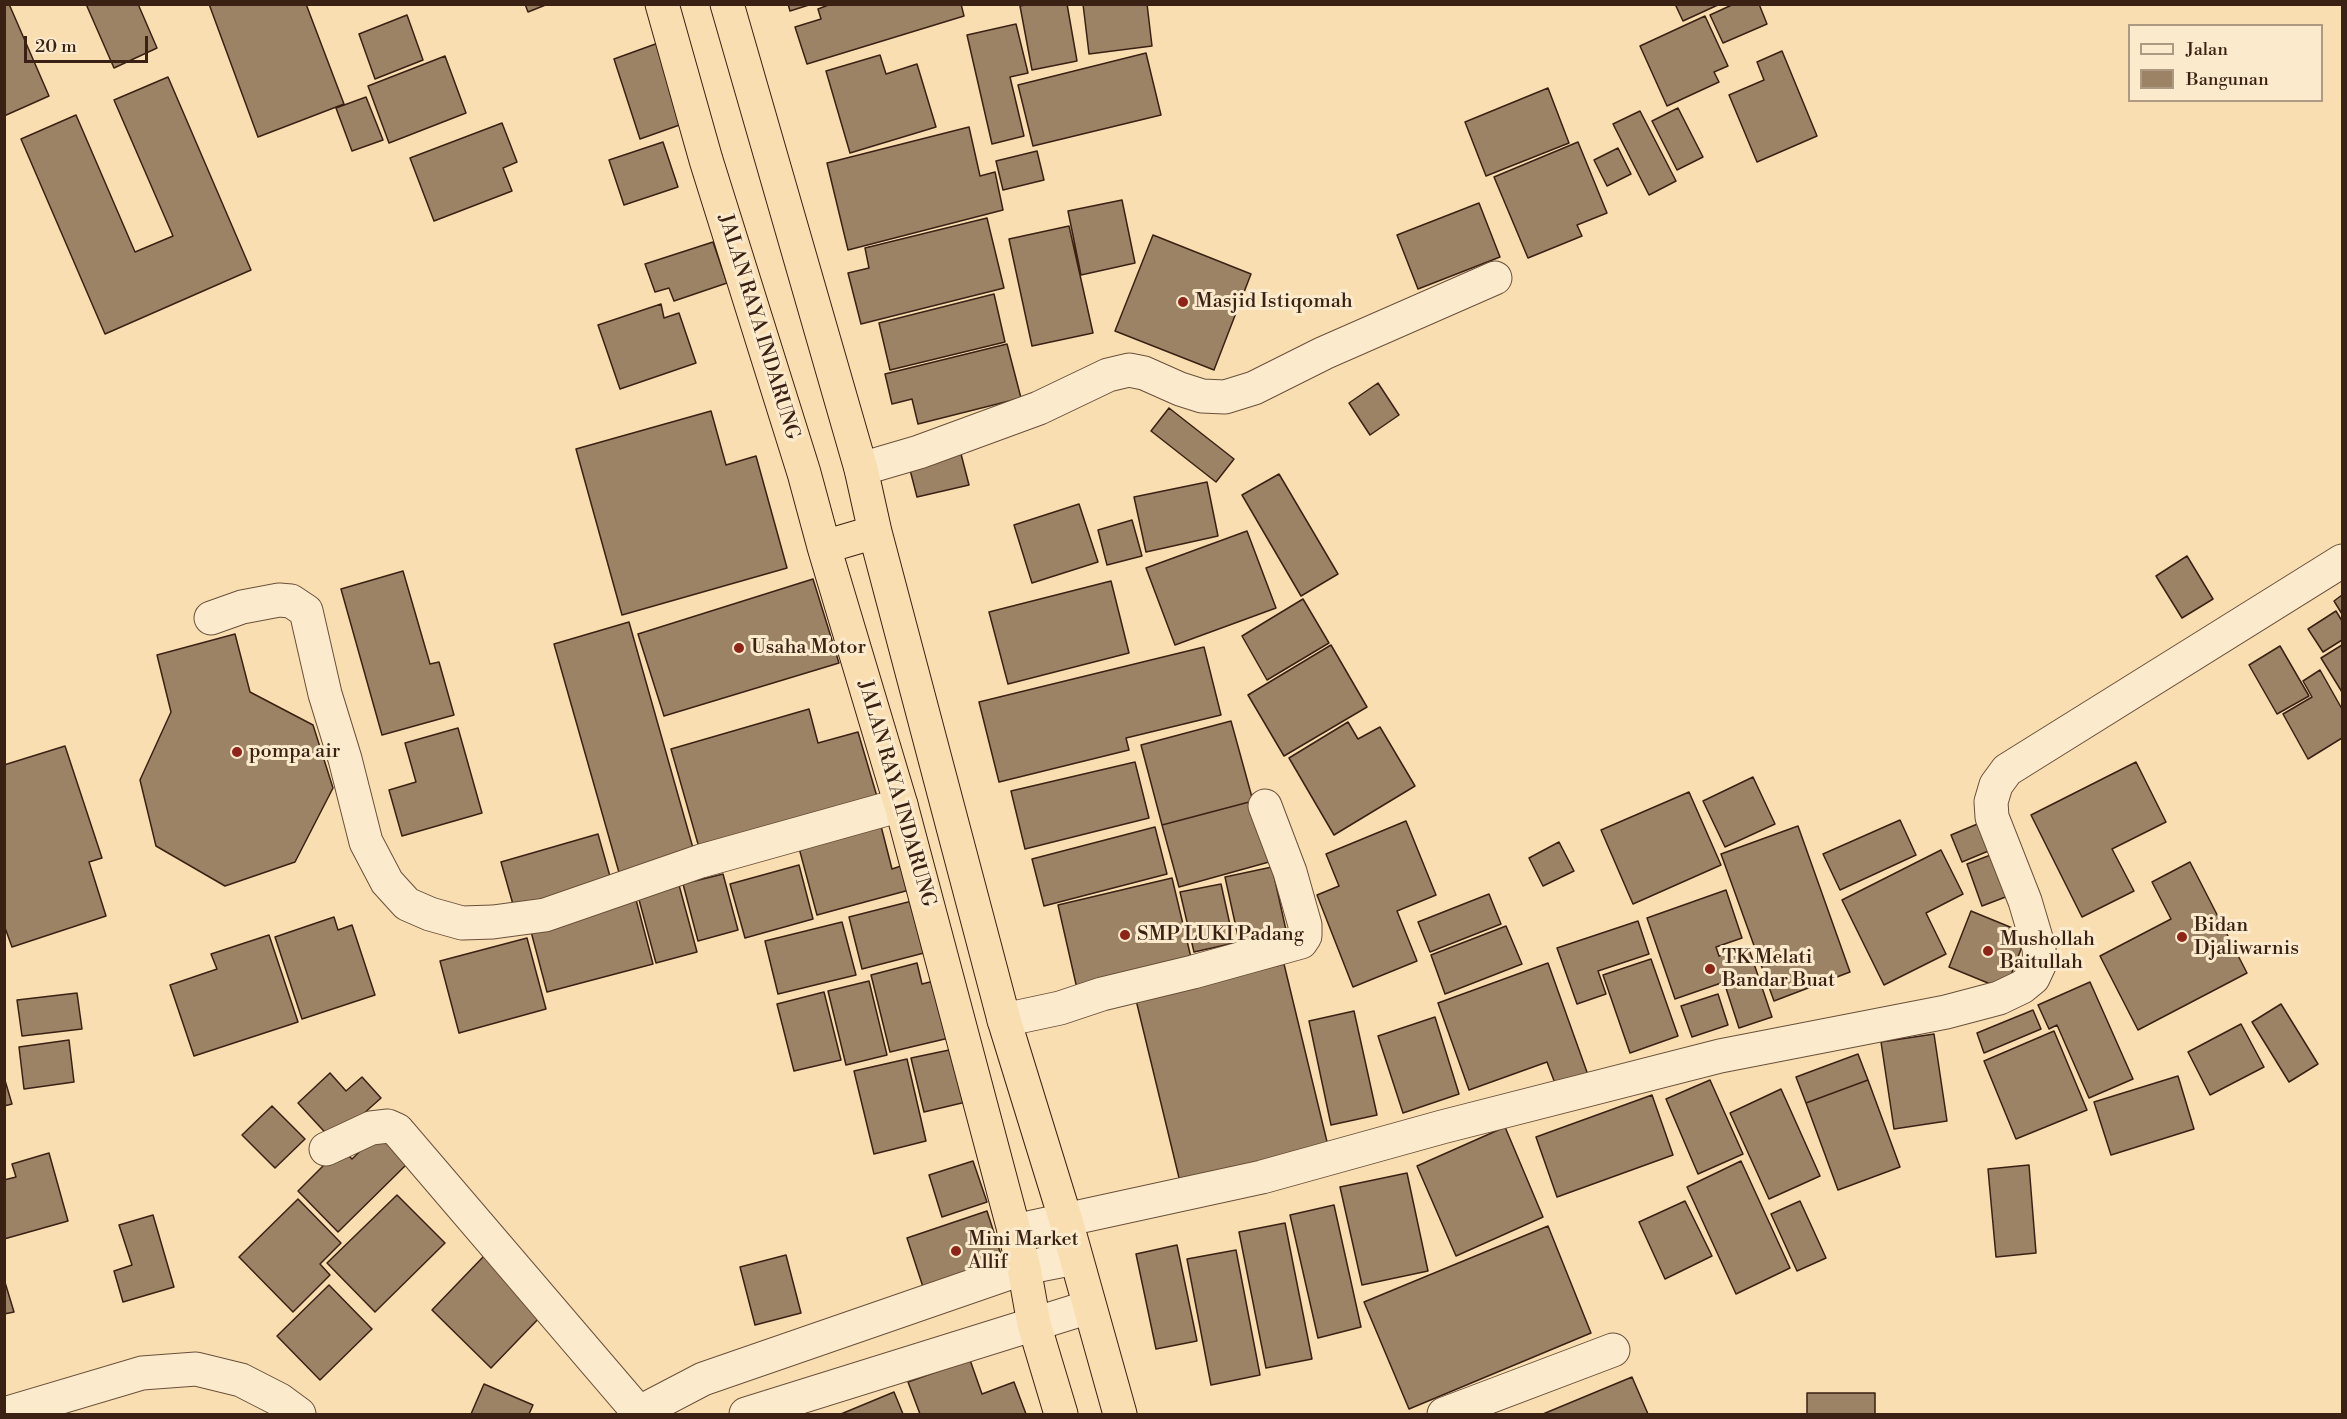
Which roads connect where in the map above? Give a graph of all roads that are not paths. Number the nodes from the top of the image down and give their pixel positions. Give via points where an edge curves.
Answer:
1 (662, 4) edge
2 (727, 4) edge
3 (1495, 278) dead end
4 (861, 469) junction
5 (874, 532) junction
6 (824, 547) junction
7 (2343, 561) edge
8 (211, 618) dead end
9 (901, 805) junction
10 (1265, 806) dead end
11 (1004, 1020) junction
12 (326, 1149) dead end
13 (1066, 1221) junction
14 (1014, 1231) junction
15 (1075, 1258) junction
16 (1024, 1268) junction
17 (1089, 1306) junction
18 (1034, 1324) junction
19 (1613, 1350) dead end
20 (4, 1414) edge
21 (299, 1414) edge
22 (638, 1414) edge
23 (746, 1414) edge
24 (1061, 1414) edge
25 (1120, 1414) edge
26 (1444, 1414) edge

1 - 6 highway, JALAN RAYA INDARUNG
2 - 4 highway
3 - 4 street via 1324,352 1254,388 1225,397 1202,396 1128,370 1108,375 1038,408
4 - 5 highway
5 - 6 highway
5 - 11 highway
6 - 9 highway, JALAN RAYA INDARUNG
7 - 13 street via 2007,770 1996,785 1992,817 2039,948 2040,963 2033,978 2022,987 1999,998 1946,1012 1720,1056 1262,1177
8 - 9 street via 279,600 291,601 306,611 366,842 387,882 407,904 462,923 544,915 701,861
9 - 14 highway, JALAN RAYA INDARUNG
10 - 11 street via 1305,925 1301,942
11 - 13 highway
12 - 22 street via 371,1128 388,1126 397,1130
13 - 14 street
13 - 15 highway
14 - 16 highway, JALAN RAYA INDARUNG
15 - 16 street
15 - 17 highway
16 - 18 highway, JALAN RAYA INDARUNG
16 - 22 street via 703,1379
17 - 18 street
17 - 25 highway
18 - 23 street
18 - 24 highway, JALAN RAYA INDARUNG
19 - 26 street
20 - 21 street via 142,1374 196,1369 241,1380

